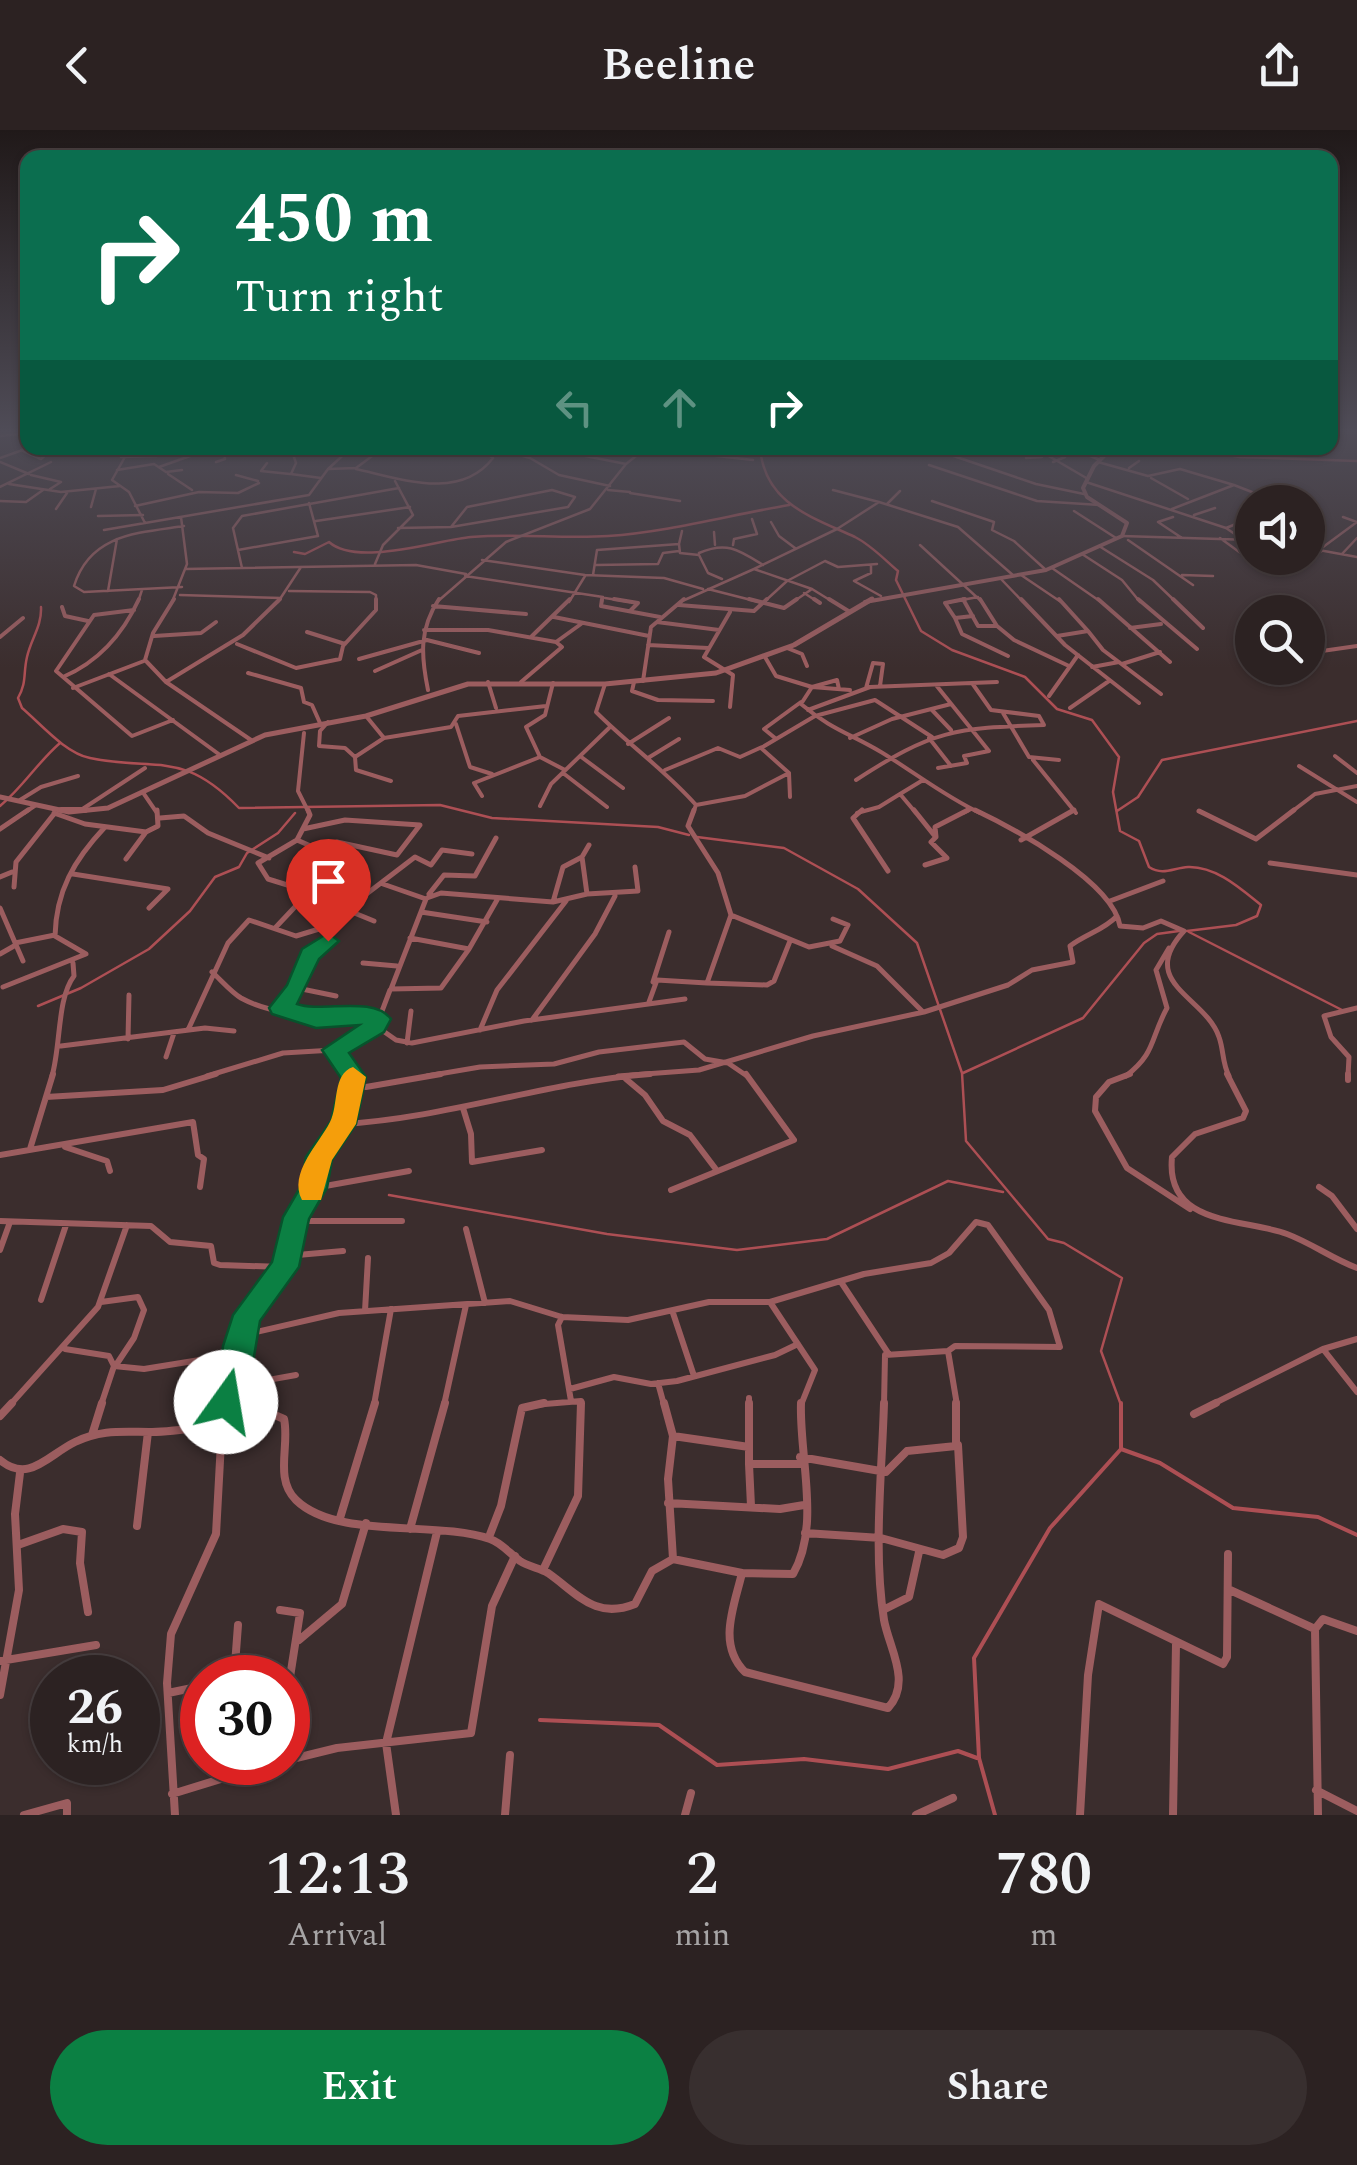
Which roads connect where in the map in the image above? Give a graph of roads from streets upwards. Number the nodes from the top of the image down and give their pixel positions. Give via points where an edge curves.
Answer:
1 (140, 511) edge
2 (217, 511) edge
3 (273, 511) edge
4 (312, 511) edge
5 (386, 511) edge
6 (411, 511) edge
7 (464, 511) edge
8 (543, 511) edge
9 (586, 511) edge
10 (865, 511) edge
11 (908, 511) edge
12 (943, 511) edge
13 (963, 511) edge
14 (1075, 511) edge
15 (1108, 511) edge
16 (1176, 511) edge
17 (1207, 511) edge
18 (143, 514) junction
19 (98, 516) dead end
20 (1191, 516) junction
21 (180, 517) junction
22 (1343, 517) dead end
23 (931, 518) junction
24 (1173, 518) dead end
25 (752, 519) dead end
26 (316, 521) junction
27 (771, 522) dead end
28 (145, 523) junction
29 (1235, 524) edge
30 (184, 526) junction
31 (398, 528) junction
32 (450, 528) junction
33 (1226, 528) junction
34 (104, 530) dead end
35 (682, 531) dead end
36 (714, 532) dead end
37 (1235, 534) edge
38 (117, 538) junction
39 (1121, 538) junction
40 (1182, 538) junction
41 (1220, 538) junction
42 (1357, 538) edge
43 (1235, 539) edge
44 (678, 544) junction
45 (920, 545) dead end
46 (712, 546) junction
47 (732, 546) junction
48 (1100, 546) junction
49 (1325, 547) edge
50 (795, 548) junction
51 (1235, 549) edge
52 (238, 550) junction
53 (679, 551) junction
54 (1325, 551) edge
55 (696, 553) junction
56 (1082, 554) junction
57 (1342, 554) junction
58 (1357, 557) edge
59 (482, 560) junction
60 (374, 564) junction
61 (596, 565) junction
62 (763, 565) junction
63 (301, 567) junction
64 (242, 568) junction
65 (185, 569) junction
66 (754, 569) junction
67 (1049, 569) junction
68 (466, 575) junction
69 (585, 575) junction
70 (593, 575) junction
71 (1017, 576) junction
72 (1179, 576) junction
73 (1213, 576) dead end
74 (1001, 579) junction
75 (725, 580) junction
76 (787, 581) junction
77 (958, 584) junction
78 (182, 586) junction
79 (1193, 586) dead end
80 (706, 589) junction
81 (142, 590) junction
82 (812, 590) junction
83 (289, 591) junction
84 (108, 592) junction
85 (804, 593) junction
86 (575, 594) junction
87 (180, 595) junction
88 (881, 596) junction
89 (978, 597) junction
90 (282, 598) junction
91 (605, 598) junction
92 (971, 598) junction
93 (964, 599) junction
94 (820, 603) dead end
95 (766, 604) junction
96 (678, 605) junction
97 (433, 606) junction
98 (62, 608) dead end
99 (134, 610) junction
100 (630, 611) junction
101 (730, 612) junction
102 (850, 612) junction
103 (526, 614) dead end
104 (973, 616) junction
105 (554, 617) junction
106 (23, 618) dead end
107 (956, 618) junction
108 (658, 620) junction
109 (88, 621) junction
110 (216, 622) dead end
111 (581, 624) junction
112 (1163, 624) junction
113 (997, 626) junction
114 (1130, 628) junction
115 (1203, 628) dead end
116 (424, 630) junction
117 (718, 630) junction
118 (307, 632) dead end
119 (1088, 632) junction
120 (154, 636) junction
121 (532, 636) junction
122 (650, 636) junction
123 (1057, 636) junction
124 (0, 637) edge
125 (424, 640) junction
126 (556, 642) junction
127 (237, 644) junction
128 (345, 644) junction
129 (648, 645) junction
130 (1357, 646) edge
131 (708, 648) junction
132 (787, 648) junction
133 (1197, 649) dead end
134 (422, 650) junction
135 (1325, 650) edge
136 (1160, 652) junction
137 (479, 653) dead end
138 (1078, 655) junction
139 (1008, 656) dead end
140 (764, 657) junction
141 (359, 659) dead end
142 (145, 660) junction
143 (1170, 662) dead end
144 (1121, 663) junction
145 (807, 666) dead end
146 (1070, 666) junction
147 (1092, 667) junction
148 (728, 670) junction
149 (376, 672) dead end
150 (248, 673) dead end
151 (109, 674) junction
152 (62, 677) junction
153 (1110, 680) junction
154 (644, 681) junction
155 (166, 682) junction
156 (488, 682) junction
157 (521, 682) junction
158 (634, 682) junction
159 (997, 682) dead end
160 (554, 683) junction
161 (935, 683) junction
162 (972, 683) junction
163 (605, 684) junction
164 (880, 686) junction
165 (812, 687) junction
166 (72, 688) junction
167 (866, 688) junction
168 (428, 690) junction
169 (846, 691) junction
170 (437, 692) junction
171 (1162, 694) dead end
172 (1049, 696) dead end
173 (418, 697) junction
174 (713, 701) dead end
175 (801, 702) junction
176 (1139, 702) dead end
177 (952, 704) junction
178 (546, 706) junction
179 (730, 707) dead end
180 (1070, 708) dead end
181 (496, 709) junction
182 (808, 710) junction
183 (932, 710) junction
184 (1003, 713) junction
185 (366, 716) junction
186 (815, 716) junction
187 (901, 717) junction
188 (669, 718) dead end
189 (173, 720) junction
190 (328, 722) junction
191 (320, 724) junction
192 (456, 724) junction
193 (1007, 724) junction
194 (972, 725) junction
195 (608, 728) junction
196 (952, 730) junction
197 (862, 732) junction
198 (304, 733) dead end
199 (384, 738) junction
200 (679, 738) dead end
201 (775, 738) junction
202 (850, 738) junction
203 (931, 738) junction
204 (251, 740) junction
205 (862, 742) junction
206 (628, 744) junction
207 (762, 747) junction
208 (354, 754) junction
209 (220, 755) junction
210 (580, 756) junction
211 (1335, 756) dead end
212 (540, 758) junction
213 (648, 758) junction
214 (892, 758) junction
215 (1033, 760) junction
216 (1059, 760) dead end
217 (951, 766) junction
218 (1299, 766) dead end
219 (145, 768) dead end
220 (938, 768) dead end
221 (665, 770) junction
222 (564, 772) junction
223 (788, 773) junction
224 (492, 774) junction
225 (1357, 774) edge
226 (78, 776) dead end
227 (924, 779) junction
228 (856, 780) dead end
229 (391, 781) dead end
230 (1357, 786) edge
231 (623, 788) dead end
232 (1342, 792) junction
233 (144, 794) junction
234 (900, 794) junction
235 (482, 796) dead end
236 (0, 797) edge
237 (790, 797) dead end
238 (20, 800) junction
239 (1357, 802) edge
240 (36, 805) junction
241 (696, 805) junction
242 (540, 806) dead end
243 (607, 807) dead end
244 (971, 810) junction
245 (1198, 811) dead end
246 (55, 812) junction
247 (79, 812) junction
248 (160, 818) junction
249 (105, 827) junction
250 (303, 829) junction
251 (0, 830) edge
252 (146, 832) junction
253 (934, 835) junction
254 (496, 838) dead end
255 (297, 840) junction
256 (1020, 840) junction
257 (588, 845) dead end
258 (472, 854) dead end
259 (582, 857) junction
260 (268, 858) junction
261 (126, 859) dead end
262 (1270, 864) dead end
263 (925, 865) dead end
264 (635, 867) dead end
265 (888, 871) dead end
266 (12, 872) junction
267 (73, 874) junction
268 (1357, 875) edge
269 (0, 877) edge
270 (1163, 881) dead end
271 (380, 884) junction
272 (14, 887) dead end
273 (308, 893) junction
274 (587, 894) junction
275 (428, 896) junction
276 (614, 896) junction
277 (497, 900) junction
278 (1110, 900) junction
279 (566, 901) junction
280 (553, 902) junction
281 (0, 908) edge
282 (149, 908) dead end
283 (350, 908) junction
284 (421, 912) junction
285 (731, 915) junction
286 (1117, 916) junction
287 (833, 919) dead end
288 (374, 921) dead end
289 (486, 922) junction
290 (276, 928) junction
291 (319, 929) junction
292 (11, 932) junction
293 (669, 932) dead end
294 (55, 935) junction
295 (0, 936) edge
296 (410, 938) junction
297 (791, 940) junction
298 (14, 944) junction
299 (832, 946) junction
300 (1170, 947) junction
301 (468, 949) junction
302 (0, 954) edge
303 (23, 960) dead end
304 (72, 961) junction
305 (362, 963) dead end
306 (397, 966) junction
307 (212, 972) junction
308 (653, 982) junction
309 (707, 983) junction
310 (3, 987) dead end
311 (297, 988) junction
312 (391, 989) junction
313 (128, 995) dead end
314 (336, 996) dead end
315 (685, 999) dead end
316 (649, 1002) junction
317 (281, 1008) junction
318 (1357, 1008) edge
319 (412, 1012) dead end
320 (924, 1012) junction
321 (532, 1020) junction
322 (378, 1022) junction
323 (188, 1030) junction
324 (480, 1030) junction
325 (234, 1031) dead end
326 (174, 1033) junction
327 (128, 1040) junction
328 (407, 1043) junction
329 (62, 1046) junction
330 (334, 1050) junction
331 (166, 1056) dead end
332 (728, 1062) junction
333 (624, 1078) junction
334 (1348, 1080) dead end
335 (350, 1085) junction
336 (46, 1097) junction
337 (463, 1108) junction
338 (343, 1124) junction
339 (62, 1146) junction
340 (30, 1149) junction
341 (542, 1150) dead end
342 (0, 1155) edge
343 (716, 1168) junction
344 (110, 1171) dead end
345 (409, 1171) dead end
346 (200, 1187) dead end
347 (1319, 1187) dead end
348 (314, 1188) junction
349 (671, 1190) dead end
350 (1196, 1214) junction
351 (402, 1220) dead end
352 (0, 1221) edge
353 (10, 1222) junction
354 (295, 1222) junction
355 (66, 1225) junction
356 (127, 1225) junction
357 (466, 1229) dead end
358 (1357, 1229) edge
359 (0, 1250) edge
360 (343, 1251) dead end
361 (286, 1256) junction
362 (368, 1258) dead end
363 (284, 1267) junction
364 (1357, 1268) edge
365 (841, 1282) junction
366 (41, 1300) dead end
367 (101, 1302) junction
368 (770, 1302) junction
369 (485, 1304) junction
370 (466, 1306) junction
371 (391, 1309) junction
372 (365, 1310) junction
373 (673, 1313) junction
374 (562, 1317) junction
375 (242, 1335) junction
376 (1357, 1338) edge
377 (798, 1344) junction
378 (65, 1349) junction
379 (1323, 1349) junction
380 (948, 1352) junction
381 (888, 1353) junction
382 (236, 1354) junction
383 (203, 1359) junction
384 (115, 1366) junction
385 (296, 1375) dead end
386 (694, 1376) junction
387 (658, 1383) junction
388 (234, 1386) junction
389 (570, 1388) junction
390 (1357, 1392) edge
391 (749, 1398) dead end
392 (571, 1401) junction
393 (1194, 1414) dead end
394 (0, 1416) edge
395 (222, 1424) junction
396 (188, 1428) junction
397 (148, 1432) junction
398 (92, 1436) junction
399 (673, 1436) junction
400 (958, 1442) junction
401 (749, 1448) junction
402 (0, 1460) edge
403 (800, 1461) junction
404 (749, 1464) junction
405 (20, 1472) junction
406 (886, 1472) junction
407 (668, 1503) junction
408 (804, 1505) junction
409 (751, 1507) junction
410 (340, 1518) junction
411 (366, 1522) junction
412 (137, 1526) dead end
413 (410, 1528) junction
414 (437, 1532) junction
415 (805, 1532) junction
416 (488, 1537) junction
417 (882, 1538) junction
418 (18, 1544) junction
419 (919, 1552) junction
420 (1228, 1554) dead end
421 (515, 1556) junction
422 (673, 1559) junction
423 (543, 1570) junction
424 (742, 1573) junction
425 (1230, 1590) junction
426 (884, 1609) junction
427 (280, 1610) dead end
428 (88, 1612) dead end
429 (238, 1625) dead end
430 (1316, 1630) junction
431 (1357, 1631) edge
432 (299, 1640) junction
433 (1176, 1644) junction
434 (96, 1645) dead end
435 (236, 1655) edge
436 (296, 1655) edge
437 (3, 1661) edge
438 (180, 1691) edge
439 (168, 1693) junction
440 (0, 1695) edge
441 (386, 1743) junction
442 (510, 1755) dead end
443 (310, 1756) edge
444 (202, 1785) edge
445 (1316, 1790) junction
446 (691, 1793) dead end
447 (172, 1794) junction
448 (953, 1798) dead end
449 (1357, 1811) edge
450 (24, 1815) edge
451 (68, 1815) edge
452 (174, 1815) edge
453 (396, 1815) edge
454 (505, 1815) edge
455 (685, 1815) edge
456 (916, 1815) edge
457 (1080, 1815) edge
458 (1173, 1815) edge
459 (1318, 1815) edge

1 - 18 street
2 - 21 street
3 - 52 street via 238,518
4 - 26 street
5 - 26 street
6 - 31 street
7 - 32 street
8 - 32 street
9 - 59 street via 511,540
10 - 50 street
11 - 23 street
12 - 23 street
13 - 67 street via 994,522 992,530
14 - 39 street
15 - 39 street via 1126,523
16 - 20 street
17 - 20 street
18 - 19 street
18 - 28 street
20 - 33 street
21 - 28 street
21 - 30 street
22 - 49 street via 1357,522
23 - 71 street via 958,527
24 - 40 street via 1158,522
25 - 47 street via 757,534 734,539
26 - 52 street via 320,533 312,539
27 - 50 street
28 - 34 street
29 - 33 street
30 - 38 street
30 - 65 street
31 - 32 street
31 - 60 street
33 - 37 street
35 - 44 street
36 - 46 street
38 - 84 street
38 - 84 street via 87,552 74,586
39 - 40 street
39 - 48 street
39 - 72 street
40 - 41 street
41 - 43 street
41 - 51 street
42 - 57 street
44 - 53 street
44 - 61 street via 597,550
45 - 77 street
46 - 47 street
46 - 55 street
47 - 62 street
48 - 56 street
48 - 115 street via 1153,580
50 - 62 street
52 - 64 street
53 - 55 street
53 - 61 street via 663,553 658,564
54 - 57 street
55 - 75 street via 708,573
56 - 67 street
56 - 112 street via 1122,580
57 - 58 street
59 - 68 street
59 - 69 street
60 - 63 street
60 - 68 street
61 - 70 street
62 - 66 street
63 - 64 street
63 - 83 street
64 - 65 street
65 - 78 street
66 - 75 street
66 - 76 street
67 - 71 street
67 - 114 street via 1082,584
68 - 86 street
68 - 97 street
69 - 70 street
69 - 86 street
70 - 80 street via 664,578
71 - 74 street
71 - 119 street via 1057,597
72 - 73 street
72 - 79 street
74 - 77 street
74 - 123 street
75 - 80 street
76 - 82 street
76 - 88 street via 825,561 838,568 874,564 854,582
76 - 95 street
77 - 88 street
77 - 89 street
77 - 92 street
78 - 81 street
78 - 87 street
80 - 95 street
80 - 96 street
81 - 84 street
81 - 99 street
82 - 85 street
82 - 102 street
83 - 90 street
83 - 128 street via 376,595 372,617
85 - 94 street
85 - 95 street via 784,608
86 - 91 street
86 - 105 street
87 - 90 street
87 - 120 street
88 - 102 street
89 - 92 street
89 - 113 street
90 - 127 street
91 - 100 street via 601,606
91 - 100 street via 638,602
92 - 93 street
93 - 104 street
93 - 107 street via 945,603
95 - 101 street
96 - 101 street
96 - 108 street
97 - 103 street
97 - 116 street
98 - 109 street via 64,616
99 - 109 street via 104,612
99 - 152 street via 99,656
100 - 108 street
101 - 117 street
102 - 132 street
104 - 107 street
104 - 113 street via 978,626
105 - 111 street
105 - 121 street
106 - 124 street
107 - 139 street via 962,634
108 - 117 street
108 - 122 street
109 - 152 street via 56,669
110 - 120 street via 202,633
111 - 122 street
111 - 126 street
112 - 114 street
112 - 133 street
113 - 146 street
114 - 136 street
116 - 121 street
116 - 125 street
117 - 131 street
118 - 128 street
119 - 123 street
119 - 144 street
120 - 142 street
121 - 126 street
122 - 129 street
123 - 138 street
125 - 134 street
125 - 137 street
125 - 141 street
126 - 157 street via 562,647
127 - 128 street via 295,671 340,658
127 - 155 street
129 - 131 street
129 - 154 street
130 - 135 street
131 - 148 street via 704,660
132 - 140 street
132 - 145 street via 802,654
134 - 149 street
134 - 168 street
136 - 143 street
136 - 144 street
138 - 146 street
138 - 147 street
140 - 148 street
140 - 165 street via 776,676
142 - 151 street
142 - 155 street
144 - 147 street
144 - 171 street
146 - 172 street
147 - 153 street
148 - 154 street
148 - 179 street via 734,677
150 - 191 street via 302,688
151 - 166 street
151 - 189 street
152 - 166 street
153 - 176 street
153 - 180 street
154 - 158 street
155 - 204 street
156 - 157 street
156 - 170 street
156 - 181 street
157 - 160 street
158 - 163 street
158 - 174 street via 632,691 658,700
159 - 162 street
160 - 163 street
160 - 178 street
161 - 162 street
161 - 164 street
161 - 177 street
162 - 184 street via 987,708
163 - 195 street via 596,712
164 - 167 street
164 - 167 street via 883,664 873,663
165 - 169 street via 836,680
165 - 175 street
166 - 189 street via 132,736
167 - 169 street
168 - 170 street
168 - 173 street
169 - 182 street
170 - 173 street
173 - 185 street
175 - 182 street
175 - 201 street via 764,729
177 - 183 street
177 - 194 street
178 - 181 street
178 - 212 street via 544,717 526,727
181 - 192 street via 458,716
182 - 186 street
183 - 187 street
183 - 196 street
184 - 193 street
184 - 193 street via 1044,722
185 - 190 street
185 - 199 street
186 - 187 street via 874,700
186 - 201 street
186 - 202 street
187 - 197 street
187 - 203 street
188 - 206 street
189 - 209 street
190 - 191 street
190 - 208 street via 318,746
191 - 204 street
192 - 199 street
192 - 224 street via 470,767
193 - 194 street
193 - 215 street
194 - 196 street
194 - 217 street via 988,751
195 - 206 street
195 - 210 street
196 - 203 street
197 - 202 street
197 - 205 street
198 - 250 street via 298,791 310,815
199 - 208 street
200 - 213 street
201 - 207 street
202 - 205 street
203 - 214 street
203 - 217 street
204 - 209 street
205 - 214 street
206 - 213 street
207 - 221 street via 740,757 718,748
207 - 223 street
208 - 229 street via 354,768
209 - 233 street
210 - 222 street
210 - 231 street
211 - 225 street
212 - 222 street
212 - 224 street
213 - 221 street
214 - 227 street
214 - 228 street
215 - 216 street
215 - 256 street via 1076,813
217 - 220 street
218 - 232 street
219 - 247 street
221 - 241 street
222 - 242 street
222 - 243 street
223 - 237 street
223 - 241 street via 728,801
224 - 235 street via 473,785
226 - 238 street
227 - 234 street
227 - 244 street
230 - 232 street
232 - 239 street
232 - 245 street via 1315,794 1256,839
233 - 247 street
233 - 248 street
234 - 253 street
234 - 265 street via 853,818
236 - 238 street
238 - 240 street
240 - 246 street
240 - 251 street
241 - 285 street via 688,826 718,873
244 - 253 street via 940,822
244 - 256 street
246 - 247 street
246 - 249 street
246 - 266 street via 33,834
248 - 252 street
248 - 260 street via 184,816 208,834
249 - 252 street
249 - 267 street
250 - 255 street
250 - 255 street via 328,820 420,825 398,854 337,842 322,851
252 - 261 street
253 - 263 street via 931,842 946,858
254 - 275 street via 474,876 444,874
255 - 260 street
256 - 278 street via 1091,880
257 - 259 street
258 - 271 street via 442,850 430,864 415,857
259 - 274 street
259 - 280 street via 562,867
260 - 273 street via 257,865 268,879
262 - 268 street
264 - 276 street via 638,891
266 - 269 street
266 - 272 street
267 - 282 street via 168,889
267 - 294 street via 56,902
270 - 278 street
271 - 275 street
271 - 283 street
273 - 283 street
273 - 290 street
274 - 276 street
274 - 279 street
275 - 277 street
275 - 284 street
276 - 321 street via 595,934
277 - 280 street
277 - 289 street
278 - 286 street
279 - 280 street
279 - 324 street via 498,990
281 - 292 street
283 - 288 street
283 - 291 street
284 - 289 street
284 - 296 street
285 - 297 street
285 - 309 street
286 - 300 street via 1120,926 1161,921 1184,930
286 - 320 street via 1070,946 1073,962 1038,968 1008,985
287 - 299 street via 848,931
289 - 301 street
290 - 291 street via 296,936
290 - 307 street via 244,922
291 - 311 street via 331,938 310,955
292 - 295 street
292 - 298 street
293 - 308 street
294 - 298 street
294 - 304 street via 86,952
296 - 301 street
296 - 306 street
297 - 299 street
297 - 309 street via 767,986
298 - 302 street
298 - 303 street
299 - 320 street via 878,966
300 - 350 street via 1170,979 1219,1035 1222,1063 1246,1111 1243,1118 1196,1134 1170,1160 1178,1190
300 - 350 street via 1156,970 1168,1008 1150,1056 1109,1082 1096,1096 1095,1111 1127,1168
301 - 312 street via 441,988
304 - 310 street
304 - 329 street via 74,976 63,990
305 - 306 street
306 - 312 street
307 - 317 street via 242,998
307 - 323 street
308 - 309 street
308 - 316 street
311 - 314 street
311 - 317 street
312 - 322 street
313 - 327 street
315 - 316 street
316 - 321 street
317 - 322 street via 316,1019 343,1014
318 - 334 street via 1324,1016 1332,1038 1350,1057
319 - 328 street
320 - 332 street
321 - 324 street
322 - 328 street
322 - 330 street
323 - 325 street
323 - 326 street
324 - 328 street
326 - 327 street
326 - 331 street
327 - 329 street
329 - 336 street
330 - 335 street via 352,1072
330 - 336 street via 282,1054 162,1090
332 - 333 street
332 - 335 street via 705,1059 684,1042 554,1064 480,1066
332 - 343 street via 745,1073 794,1140
333 - 337 street
333 - 343 street via 662,1122 690,1135
335 - 338 street
336 - 340 street
337 - 338 street
337 - 341 street via 472,1162
338 - 348 street via 320,1157
339 - 340 street
339 - 344 street via 107,1161
339 - 346 street via 195,1122 204,1165
340 - 342 street
343 - 349 street
345 - 348 street
347 - 358 street
348 - 354 street
350 - 364 street via 1282,1232
351 - 354 street
352 - 353 street
353 - 355 street
353 - 359 street
354 - 361 street
355 - 356 street
355 - 366 street
356 - 363 street via 151,1226 180,1245 205,1242 220,1266
356 - 367 street
357 - 369 street
360 - 361 street
361 - 363 street
362 - 372 street
363 - 375 street via 252,1306
365 - 368 street
365 - 380 street via 931,1263 976,1222 988,1224 1049,1310 1060,1347 955,1346
365 - 381 street
367 - 378 street
367 - 384 street via 138,1297 144,1310
368 - 373 street via 709,1302
368 - 377 street
369 - 370 street
369 - 374 street via 519,1302
370 - 371 street
370 - 413 street
371 - 372 street
371 - 410 street via 376,1399
372 - 375 street
373 - 374 street via 628,1320
373 - 386 street
374 - 389 street
375 - 382 street
376 - 379 street
377 - 386 street
377 - 403 street via 815,1370 801,1402
378 - 384 street via 110,1356
378 - 394 street
379 - 390 street
379 - 393 street
380 - 381 street
380 - 400 street
381 - 406 street
382 - 383 street
382 - 388 street
383 - 384 street via 144,1369
383 - 396 street
384 - 398 street
385 - 388 street
386 - 387 street
387 - 389 street via 614,1377
387 - 399 street
388 - 395 street
389 - 392 street
391 - 401 street
392 - 416 street via 522,1408
392 - 423 street via 580,1401 578,1496
395 - 396 street
395 - 410 street via 270,1413 284,1419 282,1458 290,1491 303,1505
395 - 439 street via 218,1522 174,1620
396 - 397 street
397 - 398 street
397 - 412 street
398 - 405 street
399 - 401 street
399 - 407 street
400 - 406 street via 900,1453
400 - 419 street via 963,1537 959,1548 943,1555
401 - 404 street
402 - 405 street
403 - 404 street
403 - 406 street
403 - 408 street
404 - 409 street
405 - 418 street
406 - 417 street
407 - 409 street
407 - 422 street
408 - 409 street
408 - 415 street
410 - 411 street
411 - 413 street
411 - 432 street via 342,1604
413 - 414 street
414 - 416 street
414 - 441 street
415 - 417 street
415 - 424 street via 793,1574
416 - 421 street
417 - 419 street
417 - 426 street
418 - 428 street via 63,1529 82,1532
418 - 437 street via 19,1590
419 - 426 street via 914,1594
420 - 425 street
421 - 423 street
421 - 441 street via 492,1606 471,1732
422 - 423 street via 652,1571 644,1593 623,1610 590,1607
422 - 424 street
424 - 426 street via 728,1637 736,1665 888,1708 899,1665
425 - 430 street
425 - 433 street via 1222,1664
427 - 432 street via 300,1613
429 - 435 street
430 - 431 street via 1323,1619
430 - 445 street
432 - 436 street
433 - 457 street via 1099,1604
433 - 458 street
434 - 437 street
437 - 440 street
438 - 439 street
439 - 447 street
441 - 443 street
441 - 453 street
442 - 454 street
444 - 447 street
445 - 449 street
445 - 459 street
446 - 455 street
447 - 452 street
448 - 456 street
450 - 451 street via 67,1802

